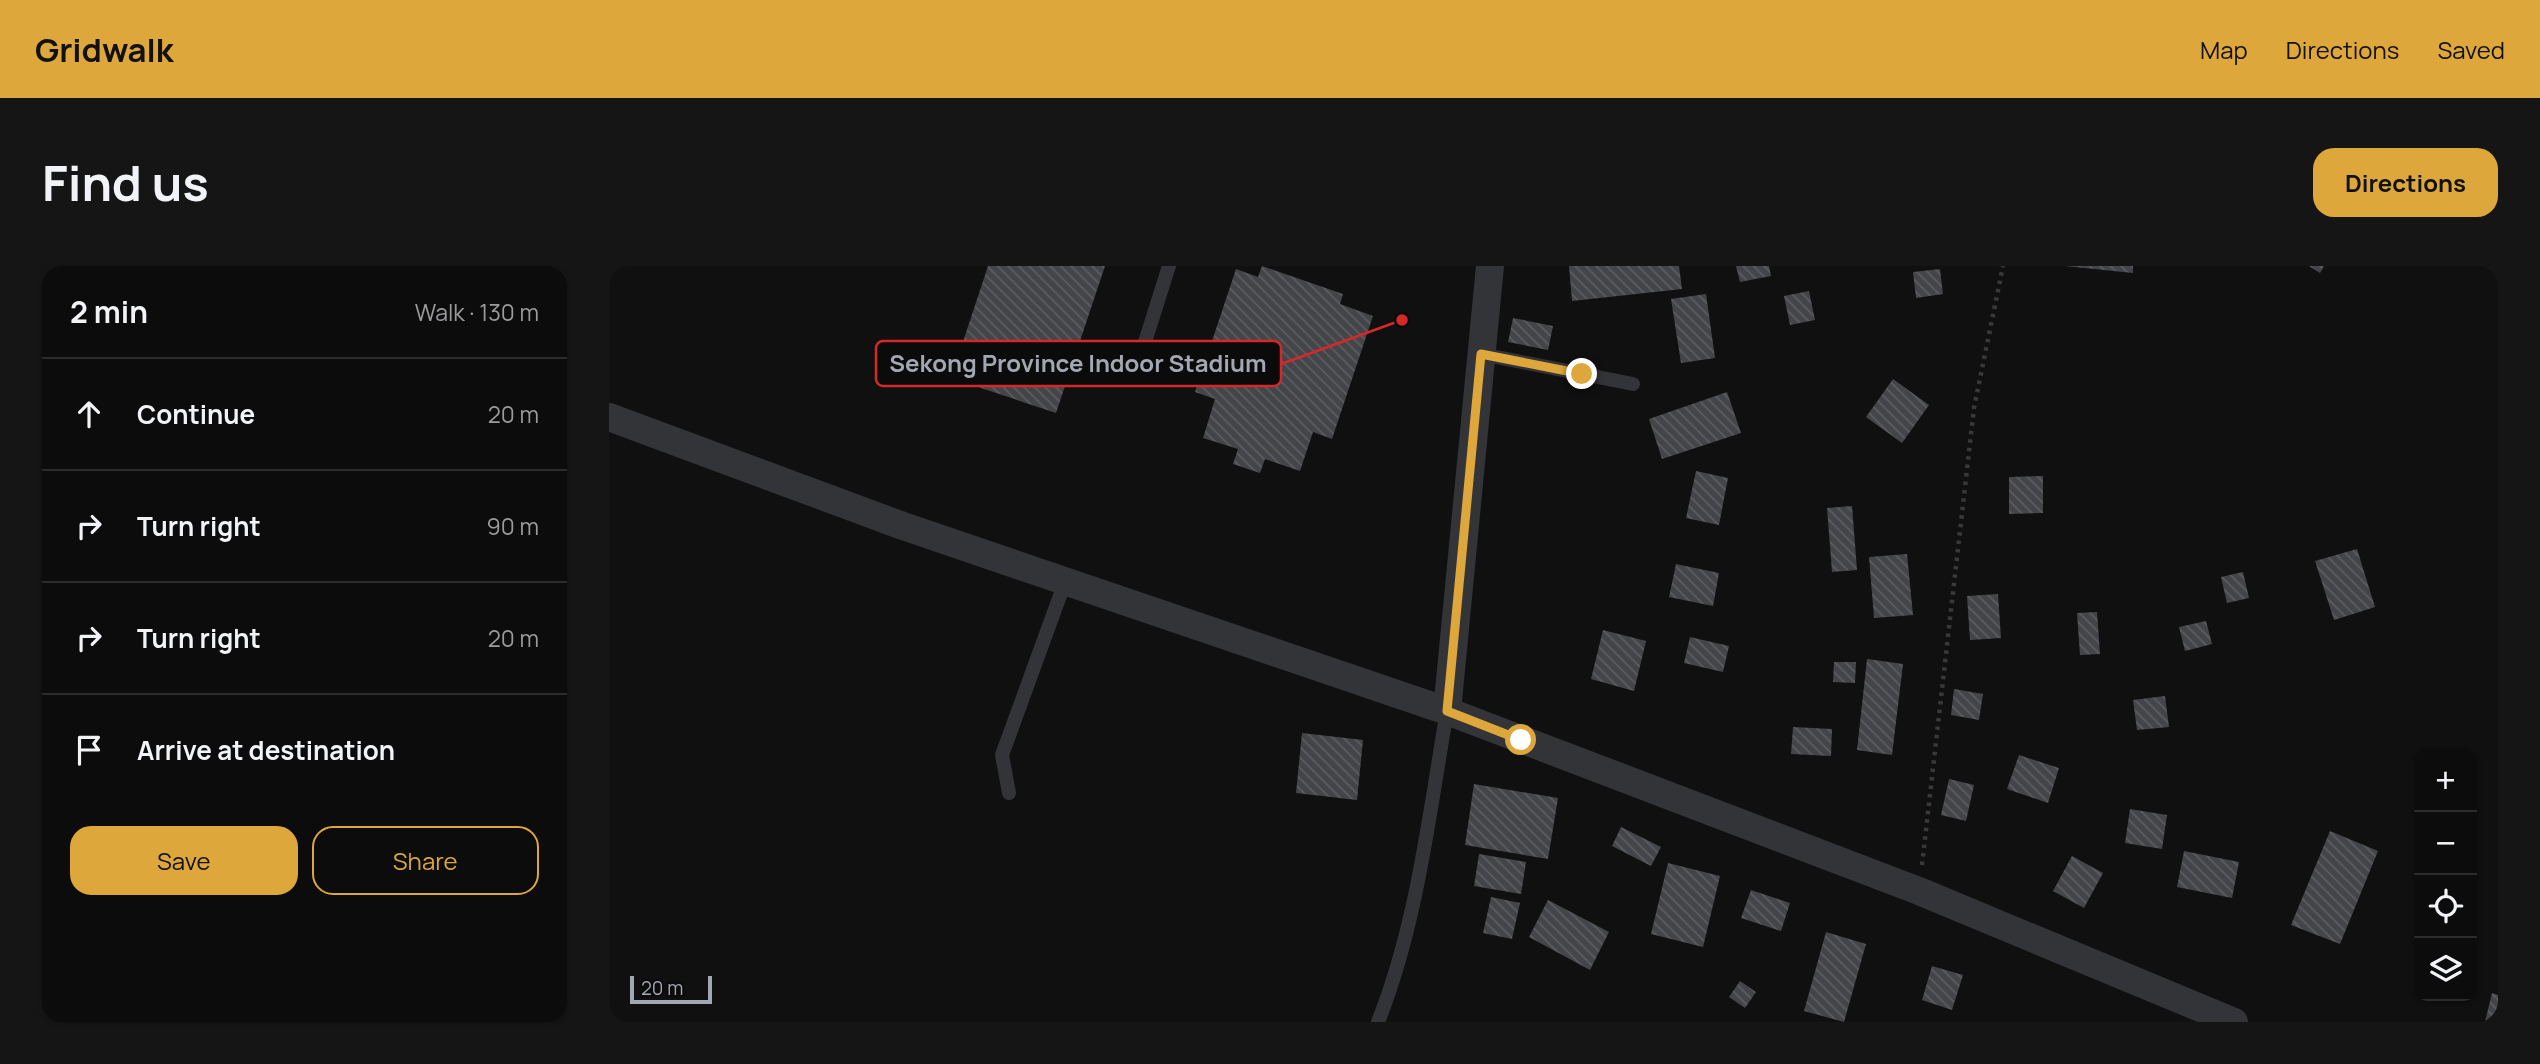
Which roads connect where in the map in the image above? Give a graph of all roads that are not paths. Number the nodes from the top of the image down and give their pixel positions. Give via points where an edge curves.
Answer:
1 (1169, 266) edge
2 (1490, 266) edge
3 (1481, 354) junction
4 (1139, 361) dead end
5 (1633, 384) dead end
6 (609, 417) edge
7 (1065, 582) junction
8 (1447, 711) junction
9 (1009, 793) dead end
10 (1378, 1022) edge
11 (2234, 1022) edge

1 - 4 lane
2 - 3 street
3 - 5 lane
3 - 8 street
6 - 7 street
7 - 8 street
7 - 9 lane via 1002,755
8 - 10 lane via 1417,886
8 - 11 street via 1919,891

